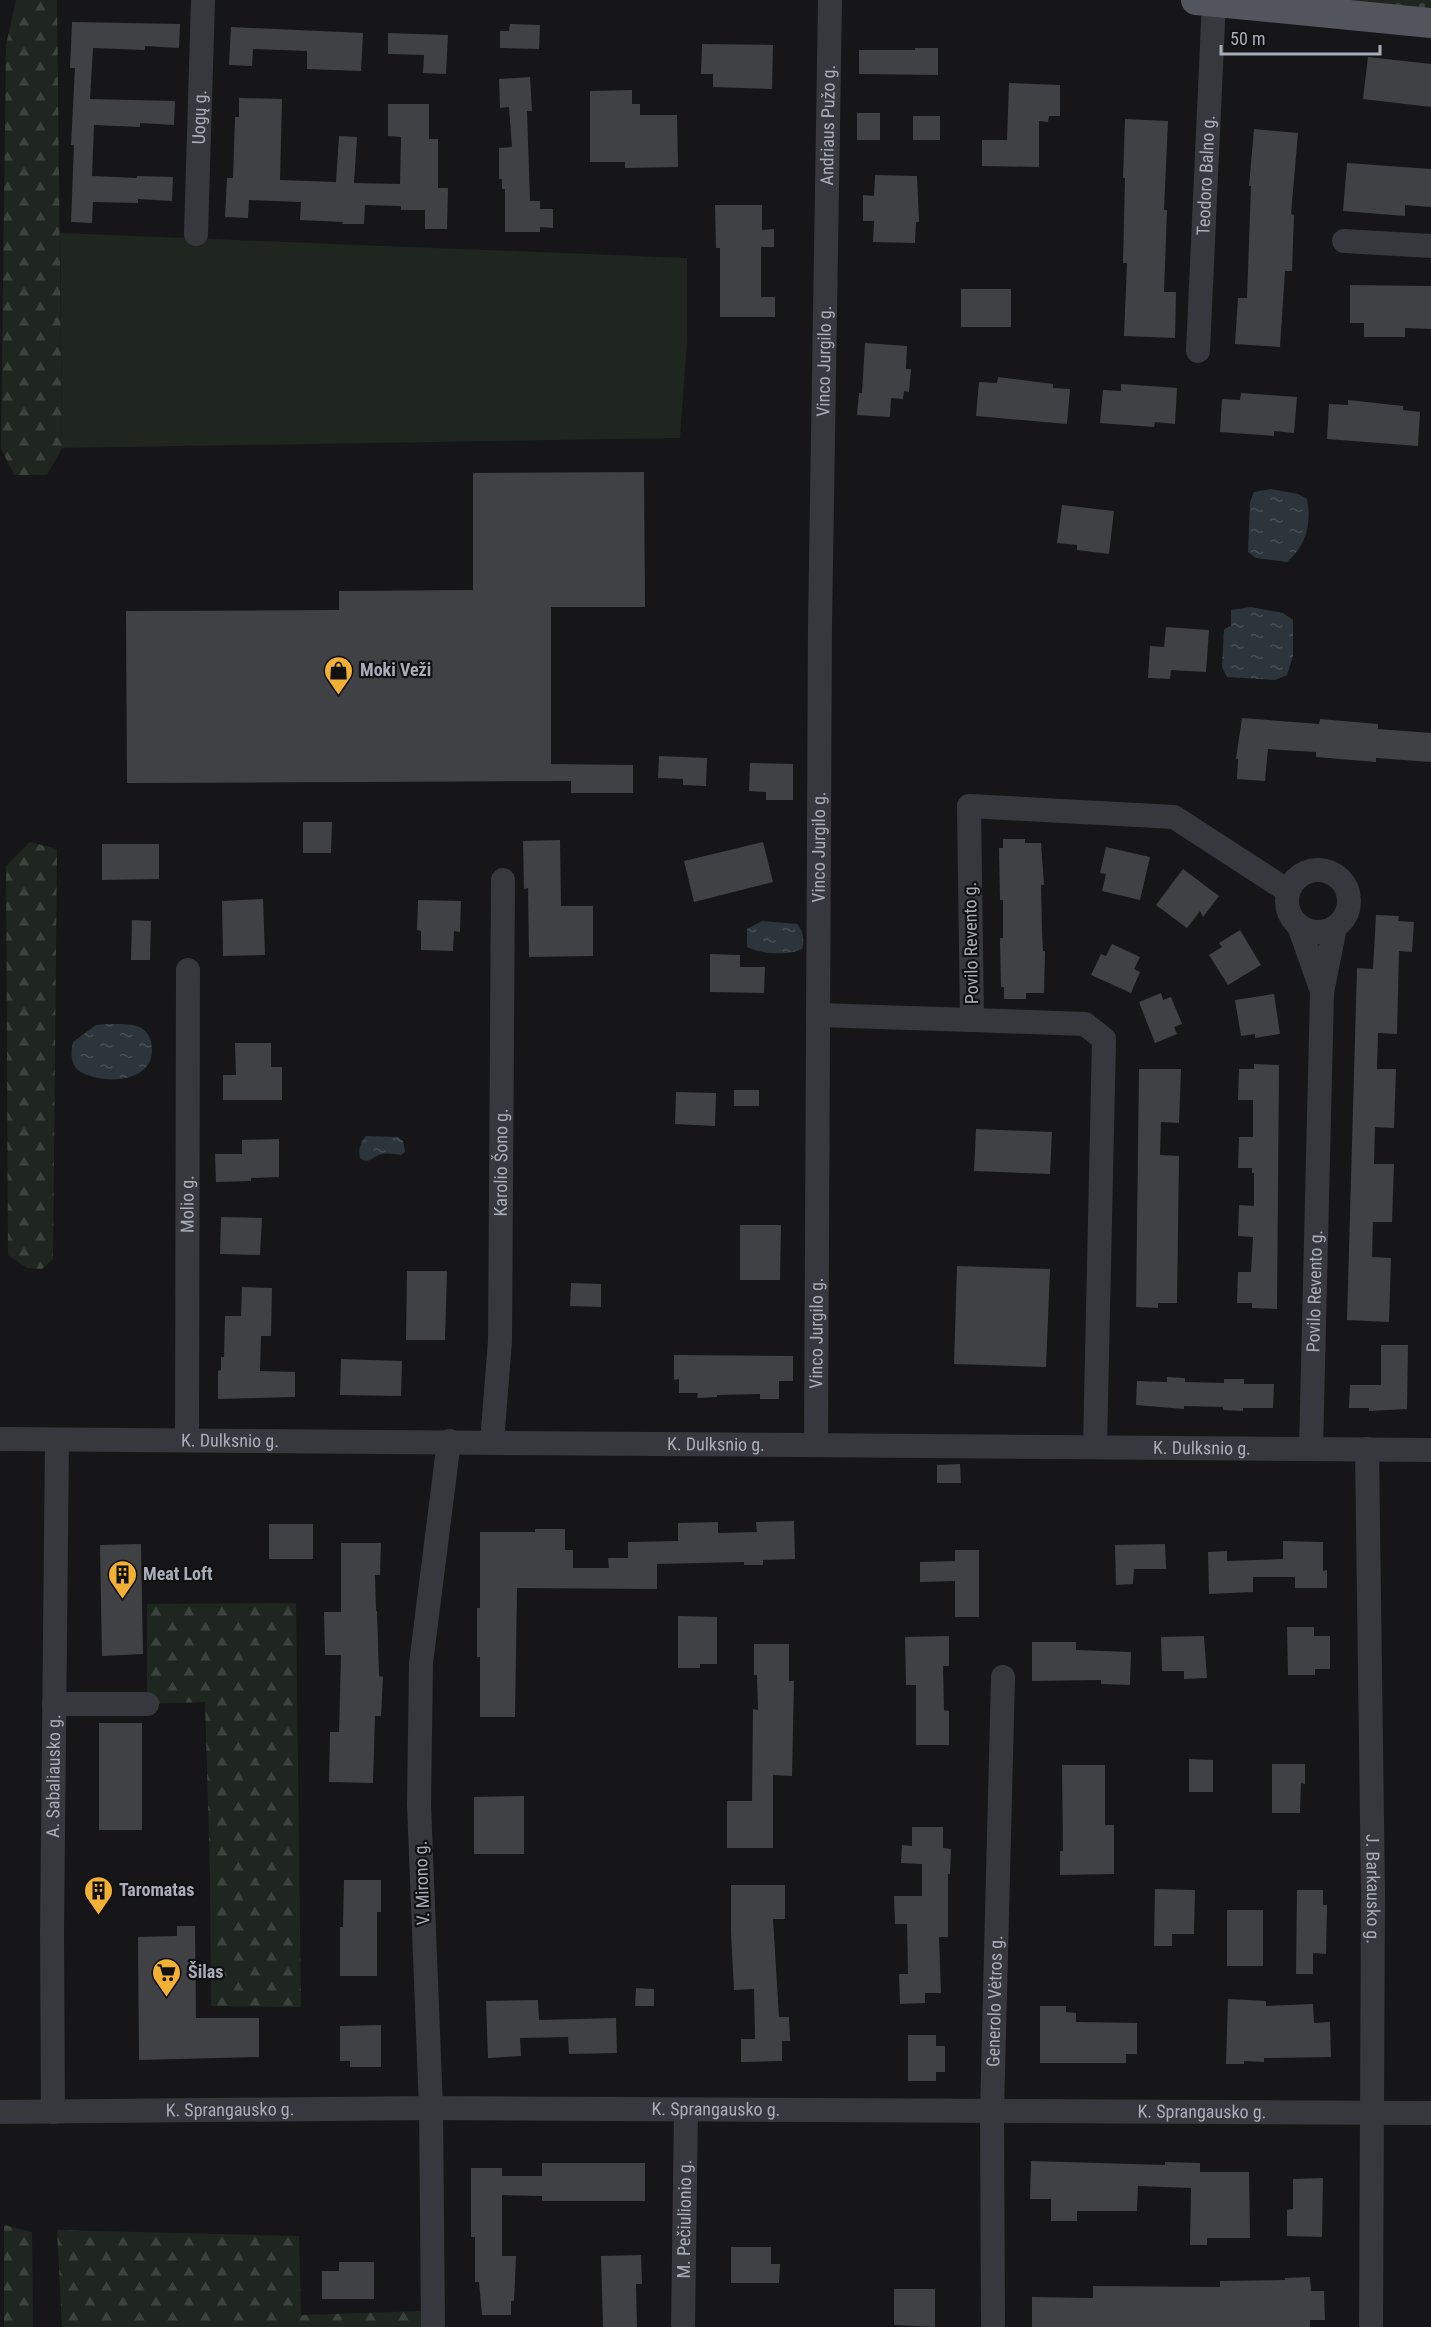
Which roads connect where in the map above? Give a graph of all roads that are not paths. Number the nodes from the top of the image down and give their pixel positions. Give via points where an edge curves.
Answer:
1 (204, 0) edge
2 (830, 0) edge
3 (1205, 1) edge
4 (1431, 23) edge
5 (196, 234) dead end
6 (1344, 241) dead end
7 (1431, 246) edge
8 (825, 249) joint
9 (1198, 351) dead end
10 (503, 880) dead end
11 (1288, 891) junction
12 (1299, 926) junction
13 (1335, 927) junction
14 (188, 969) dead end
15 (1322, 992) junction
16 (818, 1016) junction
17 (972, 1020) junction
18 (0, 1439) edge
19 (57, 1440) junction
20 (187, 1440) junction
21 (449, 1442) junction
22 (492, 1442) junction
23 (816, 1444) junction
24 (1095, 1447) junction
25 (1311, 1449) junction
26 (1367, 1449) junction
27 (1431, 1450) edge
28 (1003, 1677) dead end
29 (54, 1704) junction
30 (147, 1704) dead end
31 (430, 2108) junction
32 (686, 2110) junction
33 (0, 2112) edge
34 (53, 2112) junction
35 (992, 2112) junction
36 (1371, 2113) junction
37 (1431, 2113) edge
38 (433, 2327) edge
39 (683, 2327) edge
40 (993, 2327) edge
41 (1371, 2327) edge

1 - 5 street, Uogų g.
2 - 8 street, Andriaus Pužo g.
3 - 4 main road
3 - 9 street, Teodoro Balno g.
6 - 7 street
8 - 16 street, Vinco Jurgilo g.
10 - 22 street, Karolio Šono g. via 500,1341
11 - 12 street, Povilo Revento g. via 1288,910
11 - 13 street, Povilo Revento g. via 1300,876 1309,872 1328,872 1336,877 1349,902
11 - 17 street, Povilo Revento g. via 1174,817 969,806
12 - 13 street via 1317,932
12 - 15 street, Povilo Revento g.
13 - 15 street, Povilo Revento g.
14 - 20 street, Molio g.
15 - 25 street, Povilo Revento g.
16 - 17 street
16 - 23 street, Vinco Jurgilo g.
17 - 24 street, Povilo Revento g. via 1085,1024 1104,1039
18 - 19 street, K. Dulksnio g.
19 - 20 street, K. Dulksnio g.
19 - 29 street, A. Sabaliausko g.
20 - 21 street, K. Dulksnio g.
21 - 22 street, K. Dulksnio g.
21 - 31 street, V. Mirono g. via 421,1664 419,1804
22 - 23 street, K. Dulksnio g.
23 - 24 street, K. Dulksnio g.
24 - 25 street, K. Dulksnio g.
25 - 26 street, K. Dulksnio g.
26 - 27 street, K. Dulksnio g.
26 - 36 street, J. Barkausko g. via 1373,1893
28 - 35 street, Generolo Vėtros g.
29 - 30 street
29 - 34 street, A. Sabaliausko g.
31 - 32 street, K. Sprangausko g.
31 - 34 street, K. Sprangausko g.
31 - 38 street, V. Mirono g.
32 - 35 street, K. Sprangausko g.
32 - 39 street, M. Pečiulionio g.
33 - 34 street, K. Sprangausko g.
35 - 36 street, K. Sprangausko g.
35 - 40 street, Generolo Vėtros g.
36 - 37 street, K. Sprangausko g.
36 - 41 street, J. Barkausko g.

